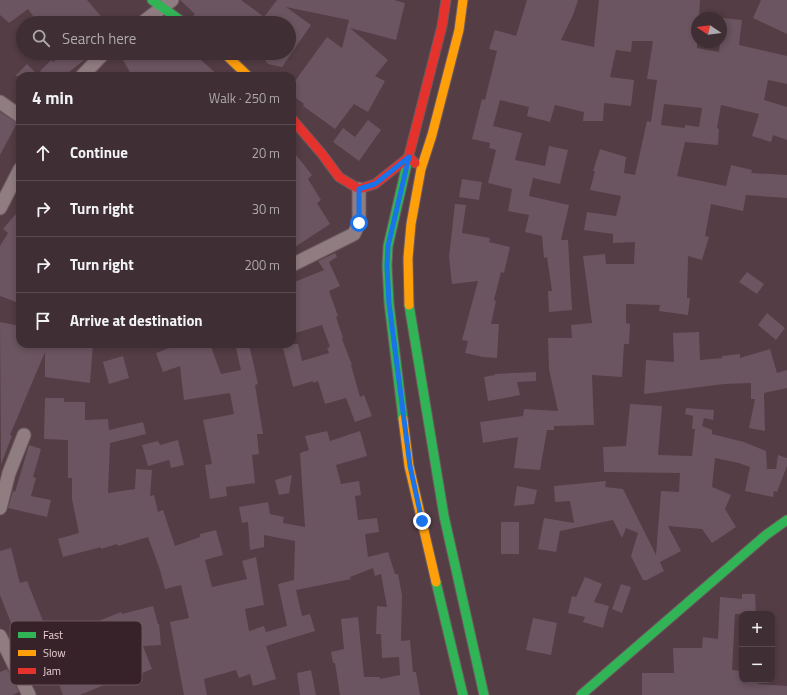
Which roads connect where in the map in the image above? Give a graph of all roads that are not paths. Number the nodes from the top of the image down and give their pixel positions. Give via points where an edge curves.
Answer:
1 (152, 0) edge
2 (446, 0) edge
3 (463, 0) edge
4 (168, 4) edge
5 (152, 16) edge
6 (178, 16) edge
7 (97, 60) edge
8 (231, 60) edge
9 (86, 72) edge
10 (244, 72) edge
11 (0, 102) edge
12 (16, 113) edge
13 (296, 124) edge
14 (409, 157) junction
15 (421, 169) junction
16 (16, 177) edge
17 (359, 189) junction
18 (0, 208) edge
19 (296, 263) edge
20 (24, 435) dead end
21 (0, 508) edge
22 (787, 520) edge
23 (0, 636) edge
24 (10, 656) edge
25 (24, 685) edge
26 (29, 695) edge
27 (463, 695) edge
28 (484, 695) edge
29 (581, 695) edge

1 - 4 main road
2 - 14 main road via 442,26
3 - 15 main road via 459,30
4 - 5 street
4 - 6 main road
7 - 9 street
8 - 10 main road
11 - 12 street
13 - 17 main road via 339,177
14 - 15 main road
14 - 17 main road via 375,184
14 - 27 main road via 388,246 389,303 410,466
15 - 28 main road via 411,224 408,299 444,516
16 - 18 street
17 - 19 street via 359,223 354,234
20 - 21 street via 9,473
22 - 29 main road via 766,534
23 - 24 street
25 - 26 street

